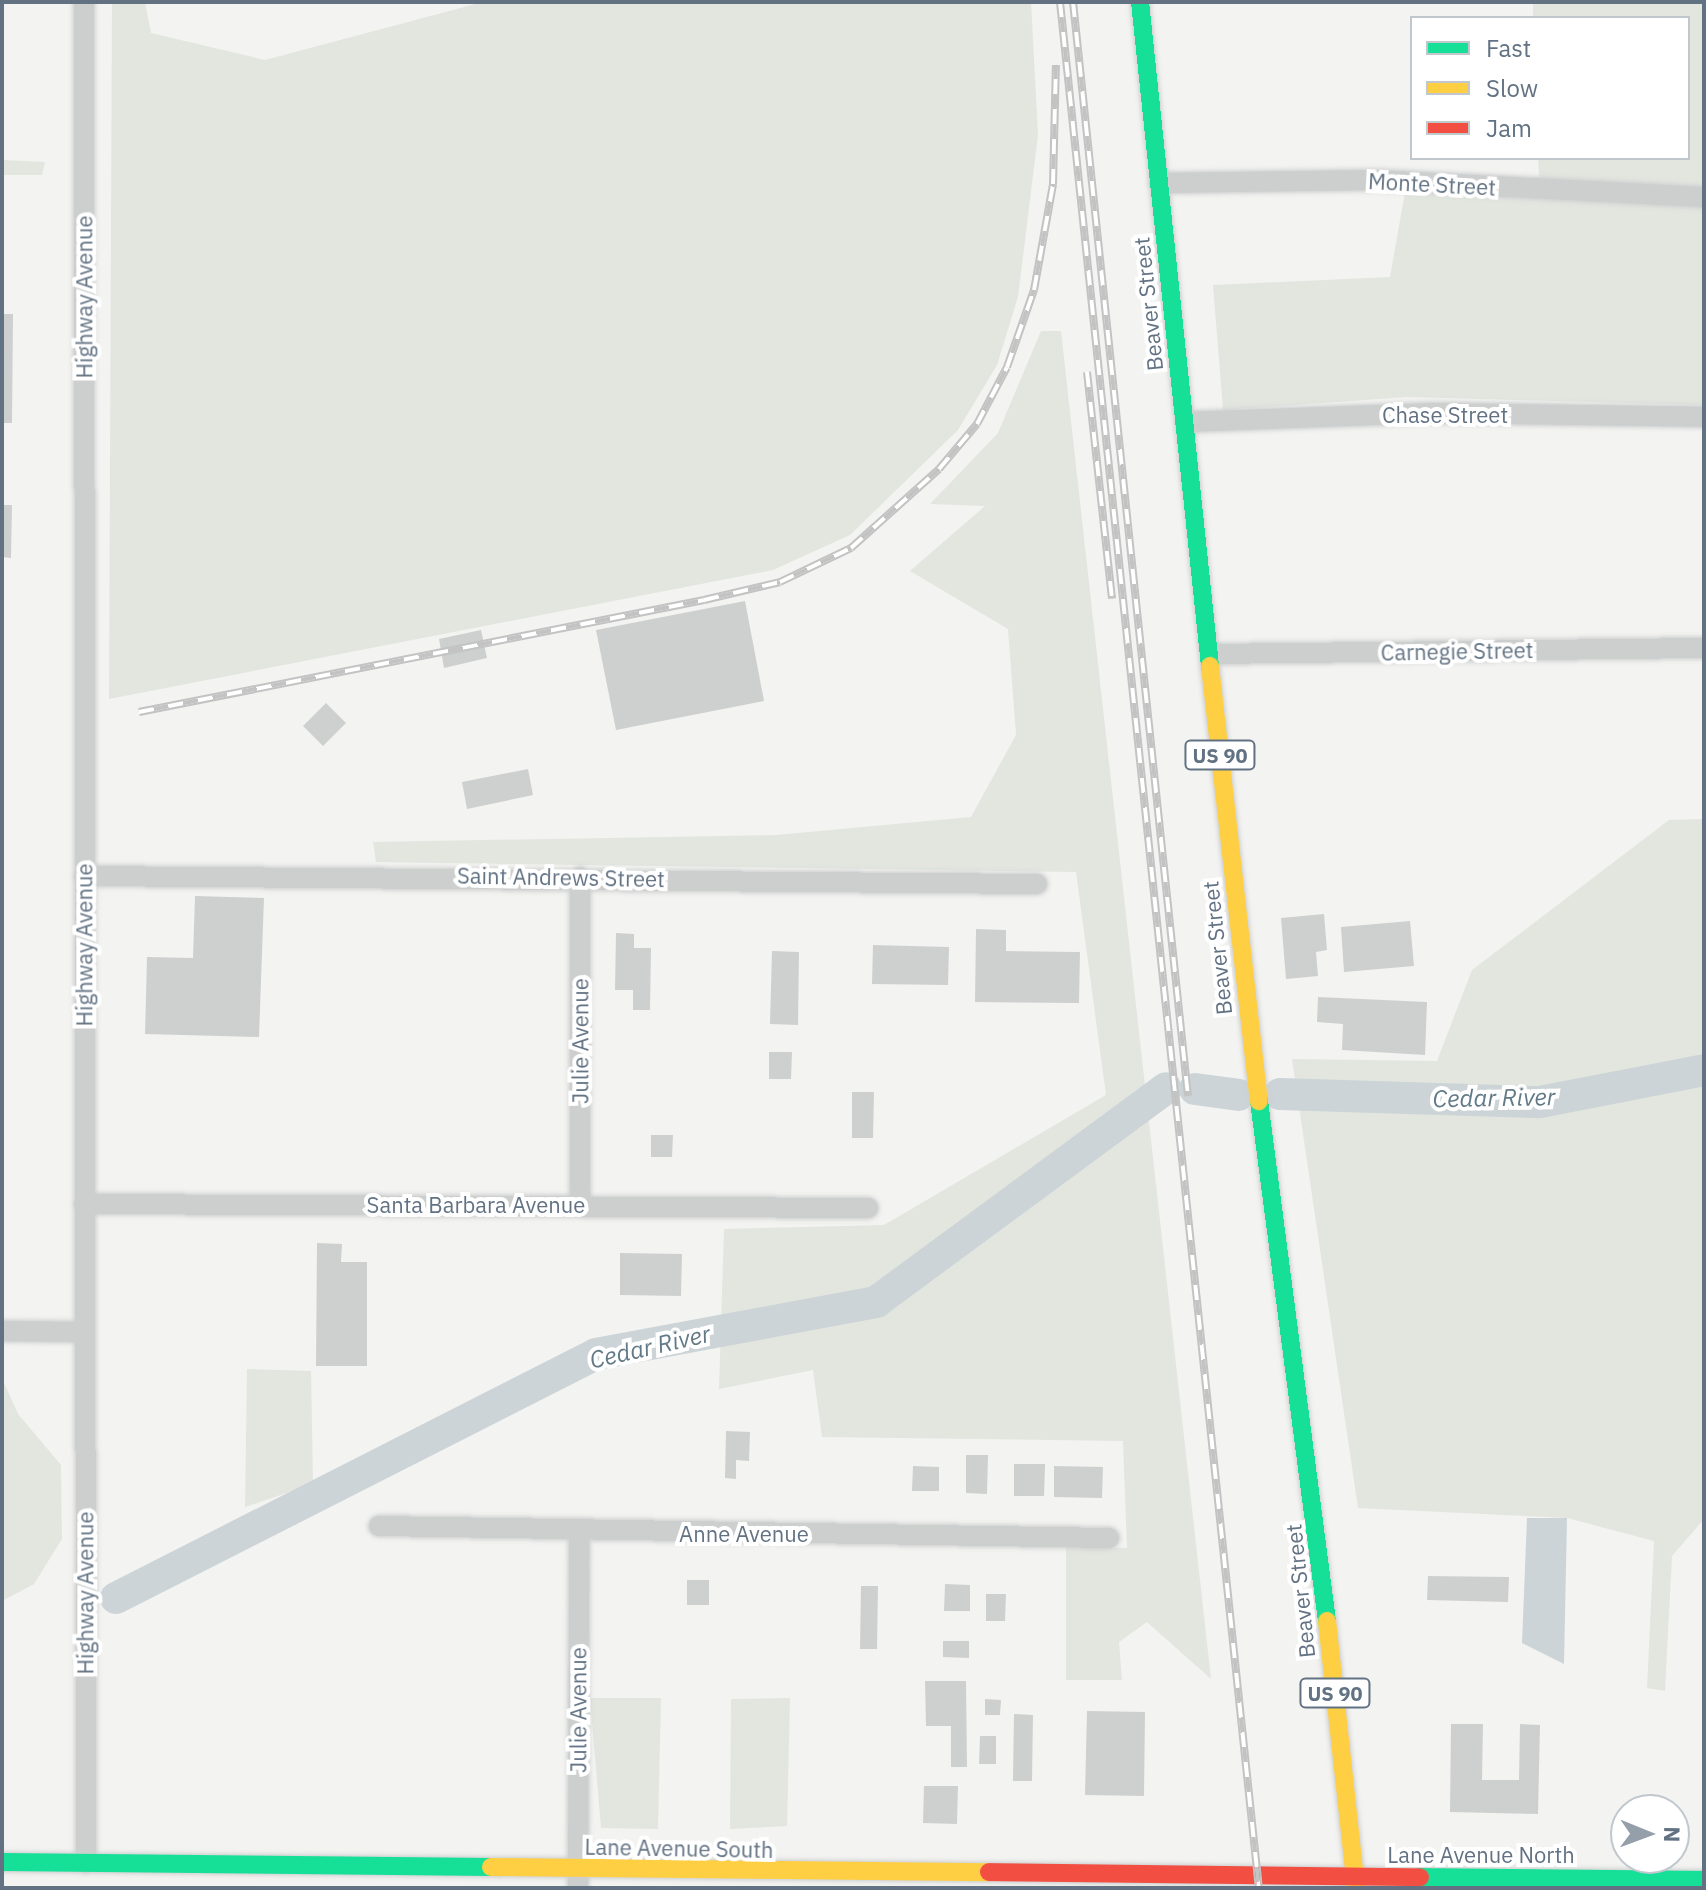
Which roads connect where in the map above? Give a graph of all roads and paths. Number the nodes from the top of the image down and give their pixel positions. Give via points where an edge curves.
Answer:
1 (84, 2) edge
2 (1140, 2) edge
3 (1159, 183) junction
4 (1704, 197) edge
5 (1704, 417) edge
6 (1185, 422) junction
7 (1704, 648) edge
8 (1210, 654) junction
9 (84, 876) junction
10 (580, 877) junction
11 (1037, 884) dead end
12 (84, 1204) junction
13 (580, 1205) junction
14 (868, 1208) dead end
15 (2, 1331) edge
16 (84, 1332) junction
17 (379, 1526) dead end
18 (579, 1533) junction
19 (1109, 1538) dead end
20 (2, 1862) edge
21 (86, 1863) junction
22 (578, 1880) edge
23 (1704, 1880) edge
24 (1355, 1884) edge
25 (85, 1888) edge

1 - 9 street, Highway Avenue
2 - 3 main road, Beaver Street / US 90
3 - 4 street, Monte Street via 1377,180
3 - 6 main road, Beaver Street / US 90
5 - 6 street, Chase Street via 1434,413
6 - 8 main road, Beaver Street / US 90
7 - 8 street, Carnegie Street
8 - 24 main road, Beaver Street / US 90
9 - 10 street, Saint Andrews Street
9 - 12 street, Highway Avenue
10 - 11 street, Saint Andrews Street
10 - 13 street, Julie Avenue
12 - 13 street, Santa Barbara Avenue
12 - 16 street, Highway Avenue
13 - 14 street, Santa Barbara Avenue
15 - 16 street
16 - 21 street, Highway Avenue
17 - 18 street, Anne Avenue
18 - 19 street, Anne Avenue
18 - 22 street, Julie Avenue
20 - 21 main road, Lane Avenue South
21 - 22 main road, Lane Avenue South
21 - 25 main road, Highway Avenue
22 - 24 main road, Lane Avenue South
23 - 24 main road, Lane Avenue North

